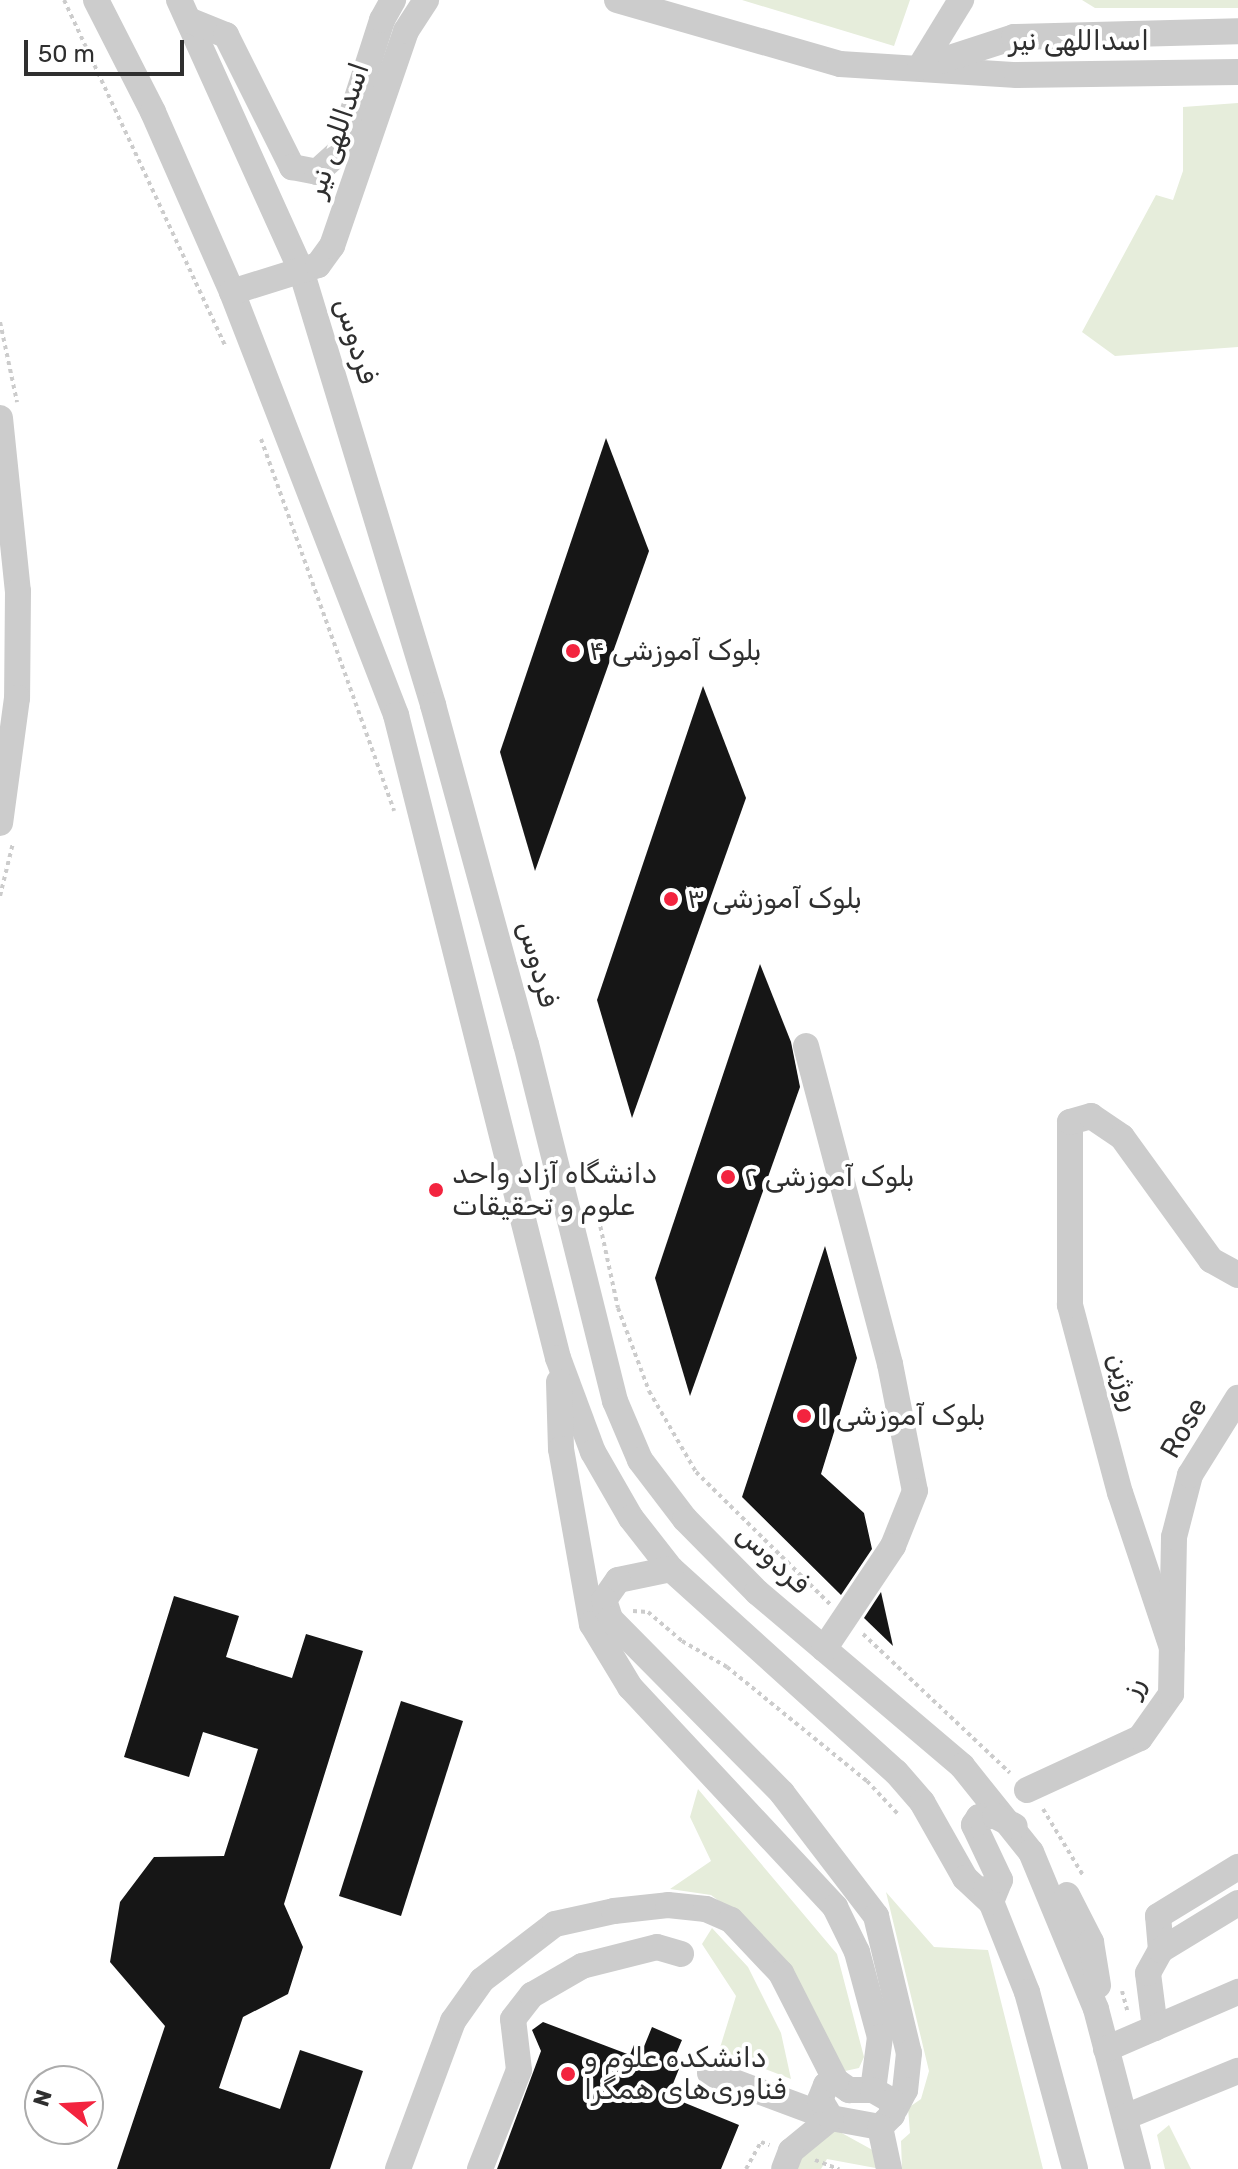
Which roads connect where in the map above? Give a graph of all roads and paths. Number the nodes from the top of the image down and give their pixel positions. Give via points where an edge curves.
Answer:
1 (64, 0) edge
2 (96, 0) edge
3 (393, 0) edge
4 (426, 0) edge
5 (961, 0) edge
6 (623, 1) edge
7 (185, 11) edge
8 (1238, 31) edge
9 (920, 67) junction
10 (1238, 72) edge
11 (301, 270) junction
12 (232, 292) junction
13 (226, 348) dead end
14 (0, 418) edge
15 (261, 437) dead end
16 (4, 466) edge
17 (394, 812) dead end
18 (0, 823) edge
19 (806, 1046) dead end
20 (1238, 1275) edge
21 (558, 1358) junction
22 (1238, 1398) edge
23 (1174, 1537) joint
24 (671, 1569) junction
25 (1172, 1648) junction
26 (824, 1649) junction
27 (1027, 1790) dead end
28 (1012, 1824) junction
29 (1238, 1867) edge
30 (991, 1902) junction
31 (1238, 1903) edge
32 (1161, 1950) junction
33 (681, 1954) dead end
34 (1238, 1992) edge
35 (1155, 2028) junction
36 (1106, 2049) junction
37 (1238, 2071) edge
38 (710, 2073) dead end
39 (836, 2081) junction
40 (873, 2090) junction
41 (1125, 2117) junction
42 (831, 2118) junction
43 (887, 2118) junction
44 (753, 2156) dead end
45 (793, 2162) edge
46 (398, 2169) edge
47 (480, 2169) edge
48 (746, 2169) edge
49 (839, 2169) edge
50 (889, 2169) edge
51 (1075, 2169) edge
52 (1138, 2169) edge

1 - 13 path
2 - 12 street via 153,112
3 - 7 street, اسداللهی نیر via 340,151 317,172 292,167 226,35
4 - 11 street, اسداللهی نیر via 406,31 332,246 318,265
5 - 9 street
6 - 9 street, اسداللهی نیر via 840,64
7 - 11 street, فردوس
8 - 9 street, اسداللهی نیر via 1014,37
9 - 10 street, اسداللهی نیر via 1017,75
11 - 12 street, اسداللهی نیر
11 - 26 street, فردوس via 433,705 526,1044 615,1401 640,1460 685,1519 757,1592
12 - 21 street via 396,715
14 - 16 street
15 - 17 path
16 - 18 street via 18,591 17,698
19 - 26 street via 890,1364 915,1491 893,1546
20 - 25 street, روژین via 1211,1260 1122,1137 1091,1116 1070,1122 1070,1305 1120,1493
21 - 24 street via 593,1452 631,1518
21 - 40 street via 561,1449 592,1624 630,1687 835,1907 857,1952 880,2037
22 - 23 street, Rose via 1190,1475
23 - 25 street, رز
24 - 30 street via 922,1802 965,1878
24 - 43 street via 618,1580 604,1600 610,1619 782,1793 876,1916 909,2053 905,2090
25 - 27 street, رز via 1171,1694 1140,1738
26 - 28 street, فردوس via 962,1766
28 - 30 street via 995,1816 979,1817 974,1825 1000,1880
28 - 36 street, فردوس via 1046,1881 1096,2009
29 - 32 street via 1158,1916
30 - 51 street via 1027,1992
31 - 32 street
32 - 35 street via 1148,1973
33 - 47 street via 657,1947 582,1966 532,1995 513,2019 519,2070
34 - 35 street
35 - 36 street
36 - 41 street
37 - 41 street
38 - 42 street
39 - 40 street via 849,2090
39 - 42 street via 826,2085 820,2100
39 - 46 street via 781,1973 731,1920 706,1909 668,1905 614,1911 555,1924 482,1980 453,2021
40 - 43 street via 892,2101
41 - 52 street
42 - 43 street
42 - 45 street via 791,2151
43 - 50 street
44 - 48 path
45 - 49 path

